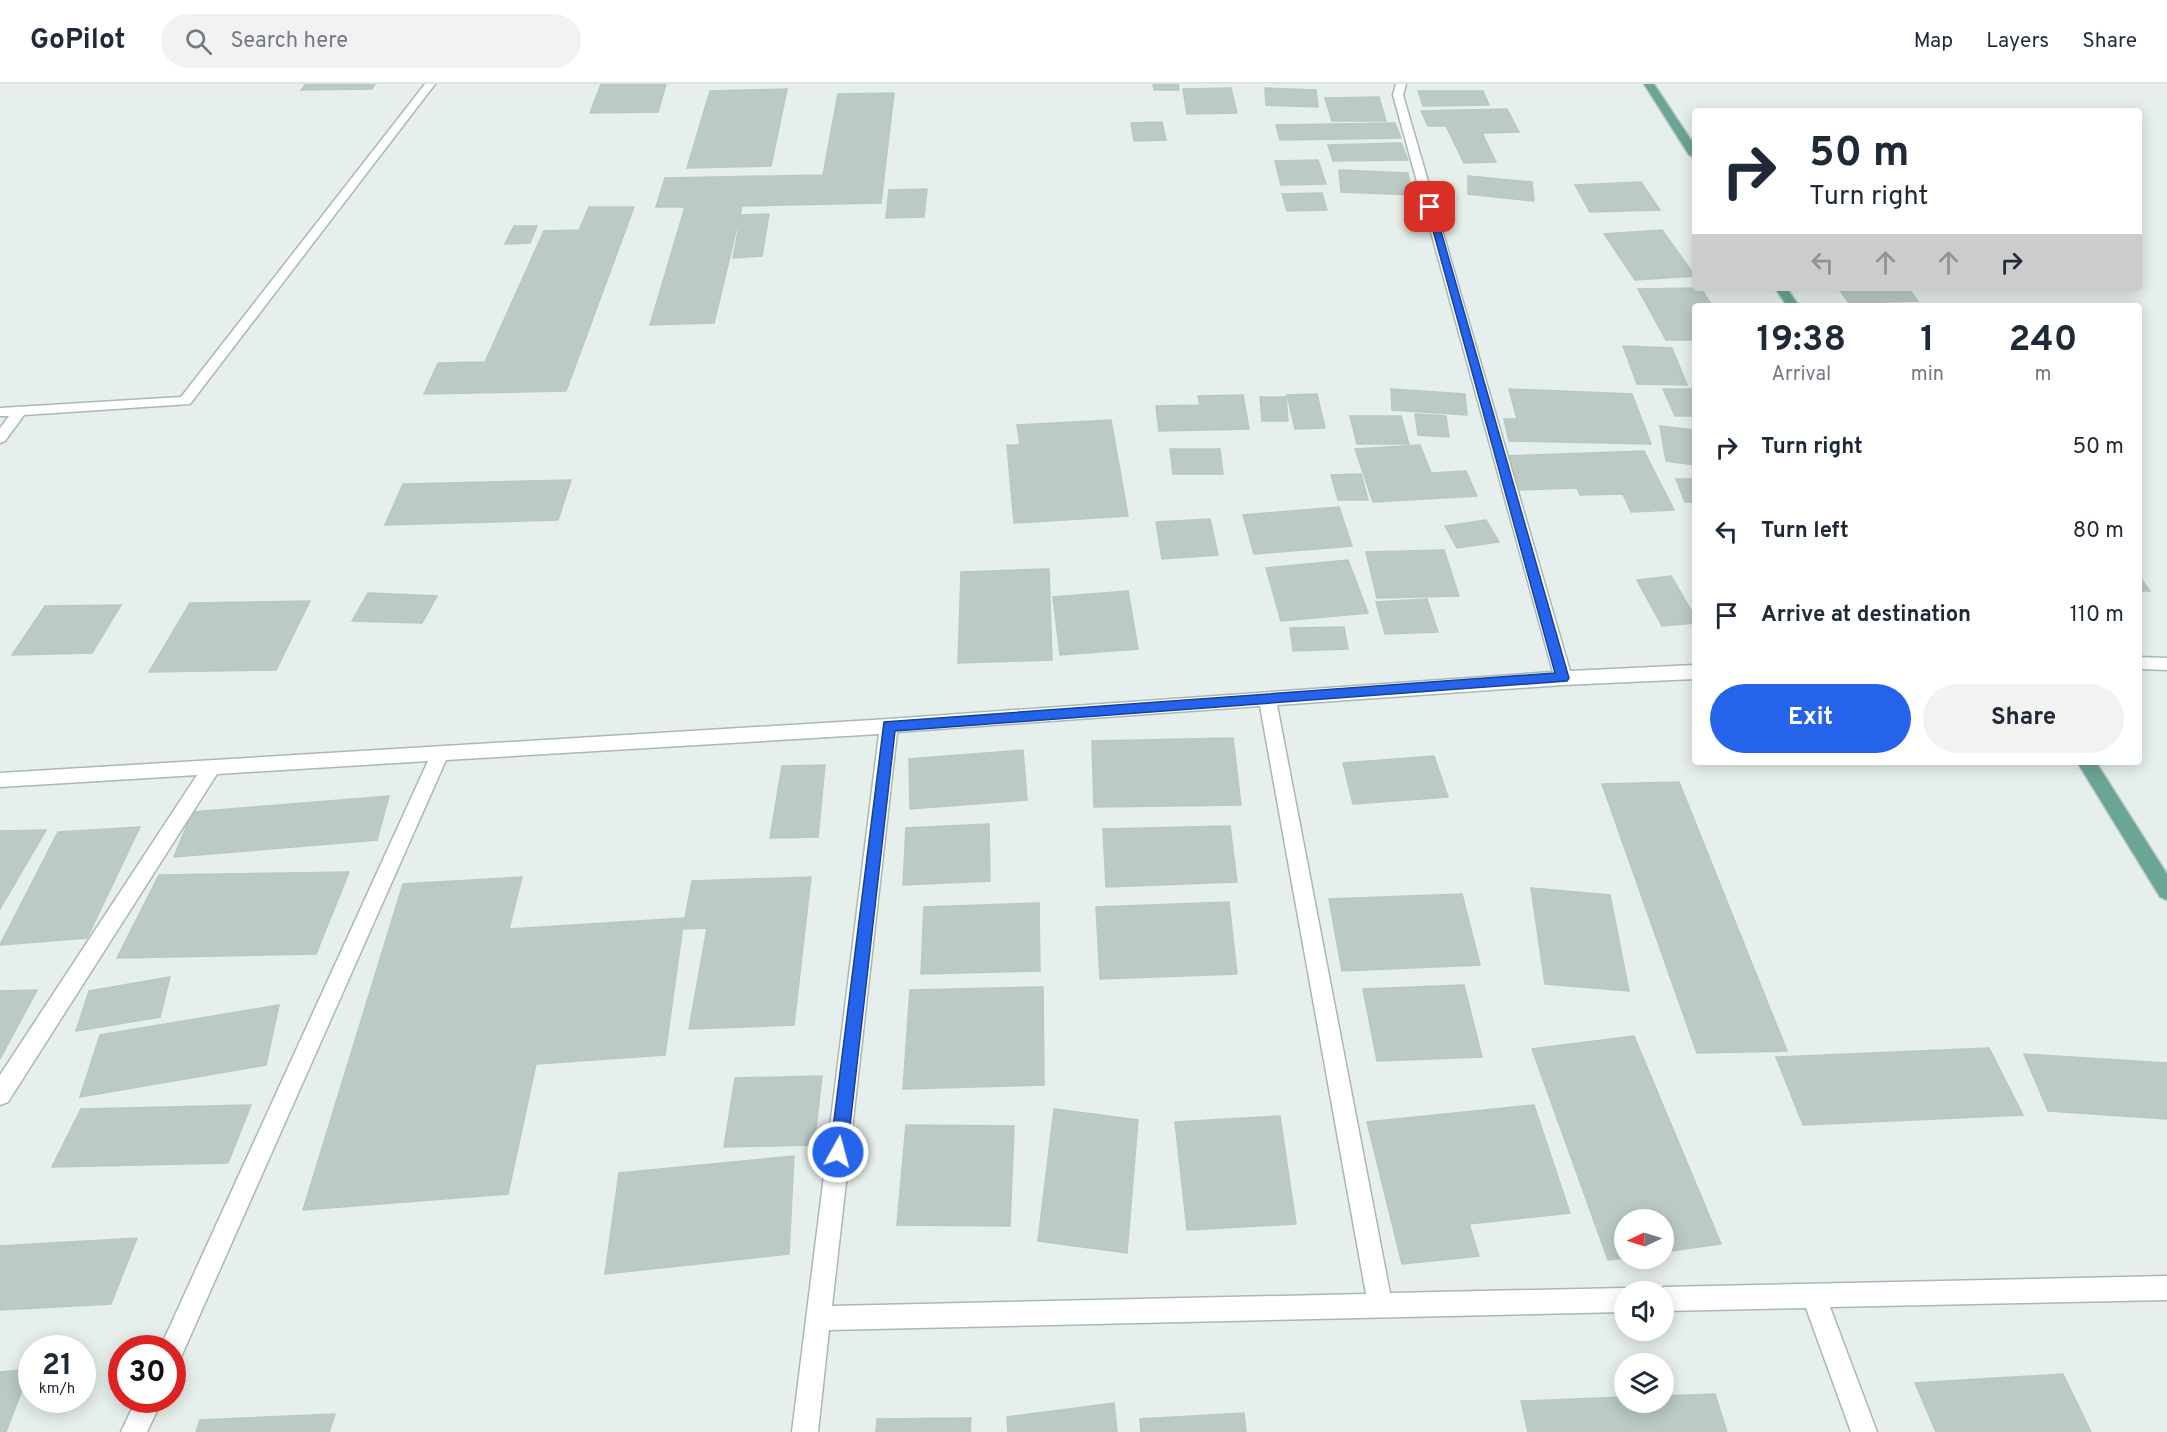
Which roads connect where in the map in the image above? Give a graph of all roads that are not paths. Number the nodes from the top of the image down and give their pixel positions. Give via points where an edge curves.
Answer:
1 (430, 84) edge
2 (1401, 84) edge
3 (1649, 84) edge
4 (1692, 150) edge
5 (20, 411) junction
6 (0, 412) edge
7 (0, 438) edge
8 (2142, 663) edge
9 (2167, 664) edge
10 (1692, 672) edge
11 (1563, 678) junction
12 (1267, 699) junction
13 (889, 726) junction
14 (440, 754) junction
15 (2088, 765) edge
16 (212, 767) junction
17 (0, 780) edge
18 (2167, 891) edge
19 (0, 1094) edge
20 (2167, 1288) edge
21 (1814, 1296) junction
22 (1674, 1299) edge
23 (1614, 1300) edge
24 (1380, 1305) junction
25 (819, 1318) junction
26 (178, 1335) edge
27 (143, 1413) edge
28 (134, 1432) edge
29 (806, 1432) edge
30 (1864, 1432) edge

1 - 5 street via 185,401
2 - 11 street via 1398,95
3 - 4 main road
5 - 6 street
5 - 7 street
8 - 9 street
10 - 11 street
11 - 12 street
12 - 13 street
12 - 24 street
13 - 14 street
13 - 25 street
14 - 16 street
14 - 26 street
15 - 18 main road
16 - 17 street
16 - 19 street
20 - 21 street
21 - 22 street
21 - 30 street
23 - 24 street
24 - 25 street
25 - 29 street
27 - 28 street

